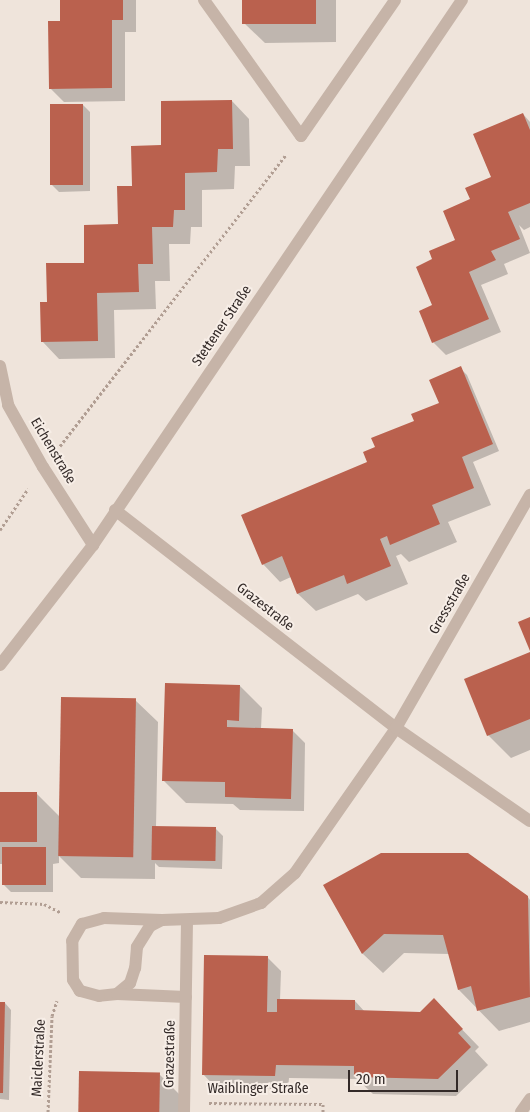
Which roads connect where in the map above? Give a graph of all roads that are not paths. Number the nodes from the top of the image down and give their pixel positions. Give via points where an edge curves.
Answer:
1 (204, 0) edge
2 (395, 0) edge
3 (462, 0) edge
4 (0, 366) edge
5 (530, 495) edge
6 (115, 510) junction
7 (93, 545) junction
8 (0, 665) edge
9 (396, 728) junction
10 (530, 821) edge
11 (162, 920) junction
12 (187, 920) junction
13 (117, 994) junction
14 (186, 997) junction
15 (530, 1099) edge
16 (184, 1108) edge
17 (521, 1112) edge

1 - 2 street via 301,136
3 - 6 street, Stettener Straße
4 - 7 street, Eichenstraße via 8,405
5 - 9 street, Gressstraße
6 - 7 street, Stettener Straße
6 - 9 street, Grazestraße
7 - 8 street, Stettener Straße
9 - 10 street, Grazestraße
9 - 12 street via 295,873 261,903 219,918
11 - 12 street
11 - 13 street via 150,926 137,947 130,983
11 - 13 street via 104,918 82,924 72,941 73,980 80,991 99,996
12 - 14 street, Grazestraße
13 - 14 street
14 - 16 street, Grazestraße
15 - 17 street

